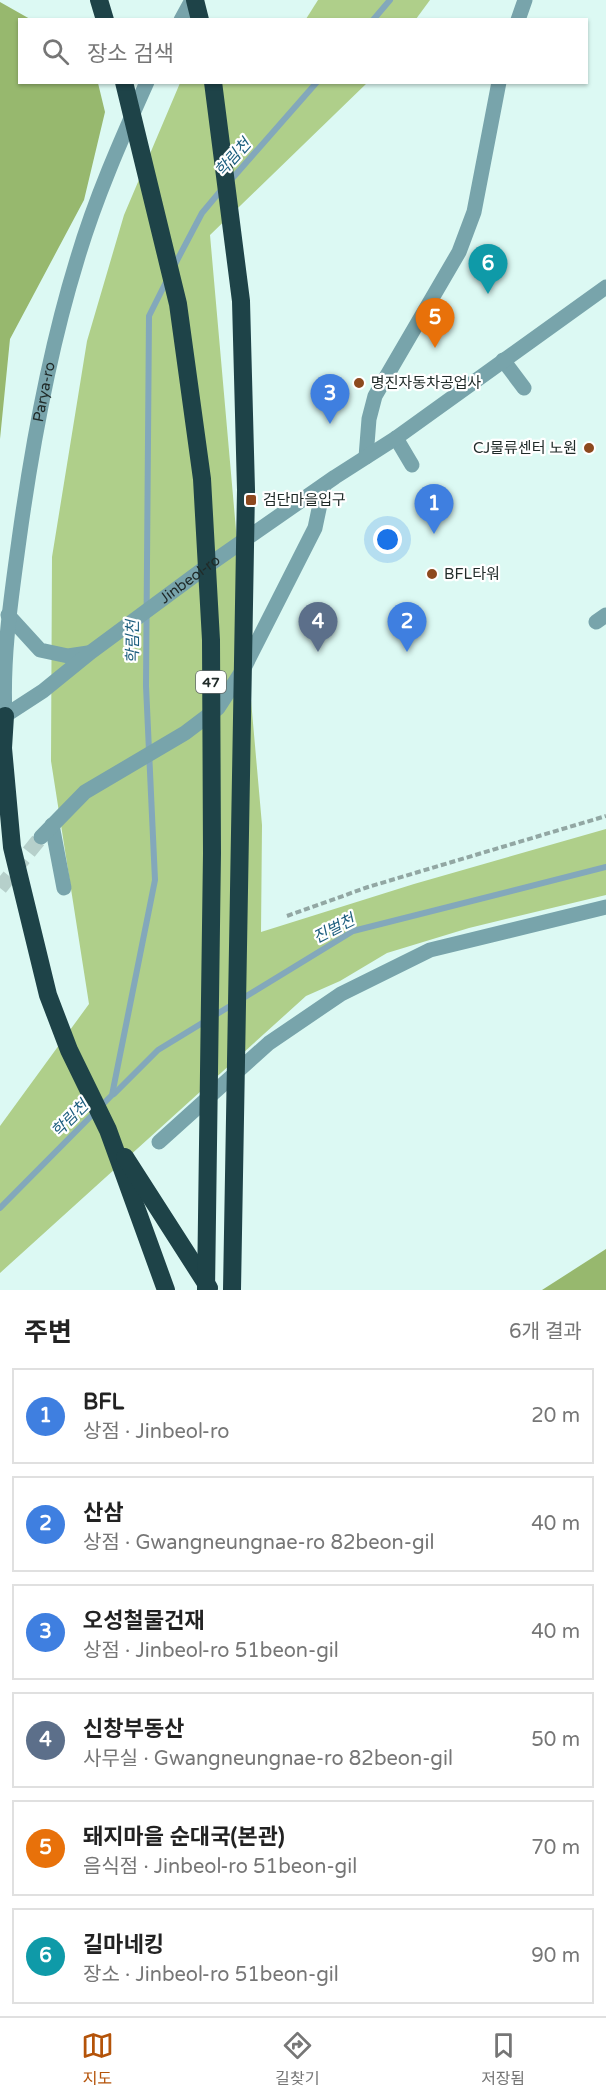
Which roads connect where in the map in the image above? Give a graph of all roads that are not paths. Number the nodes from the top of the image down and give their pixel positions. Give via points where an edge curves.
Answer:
1 (99, 0) edge
2 (194, 0) edge
3 (525, 0) edge
4 (104, 18) edge
5 (182, 18) edge
6 (199, 18) edge
7 (519, 18) edge
8 (124, 84) edge
9 (146, 84) edge
10 (213, 84) edge
11 (499, 84) edge
12 (606, 287) edge
13 (503, 360) junction
14 (524, 388) dead end
15 (396, 438) junction
16 (366, 457) junction
17 (412, 465) dead end
18 (329, 481) junction
19 (8, 615) junction
20 (0, 633) edge
21 (91, 652) junction
22 (2, 717) edge
23 (0, 825) edge
24 (52, 825) junction
25 (41, 837) tunnel mouth
26 (12, 847) junction
27 (64, 888) dead end
28 (606, 908) edge
29 (108, 1130) junction
30 (159, 1142) dead end
31 (166, 1290) edge
32 (208, 1290) edge
33 (232, 1290) edge

1 - 4 highway
2 - 5 street
2 - 6 highway
3 - 7 street
8 - 32 highway, 47, bridge via 178,304 202,478 211,640
9 - 19 street, Parya-ro via 110,165 77,259 47,374 29,464
10 - 33 highway, 47, bridge via 241,301 246,490
11 - 16 street via 474,212 459,252 375,396
12 - 13 street, Jinbeol-ro
13 - 14 street
13 - 15 street, Jinbeol-ro
15 - 16 street, Jinbeol-ro
15 - 17 street
16 - 18 street, Jinbeol-ro
18 - 21 street, Jinbeol-ro
18 - 24 street via 315,528 244,668 218,708 185,733 102,780
19 - 20 street
19 - 21 street via 40,650 68,656
19 - 22 street, Parya-ro
21 - 22 street, Jinbeol-ro via 43,691
22 - 26 highway
23 - 26 highway
24 - 25 street
24 - 27 street
26 - 29 highway via 48,995 69,1050
28 - 30 street via 430,950 341,994 269,1043
29 - 31 highway
29 - 32 highway

